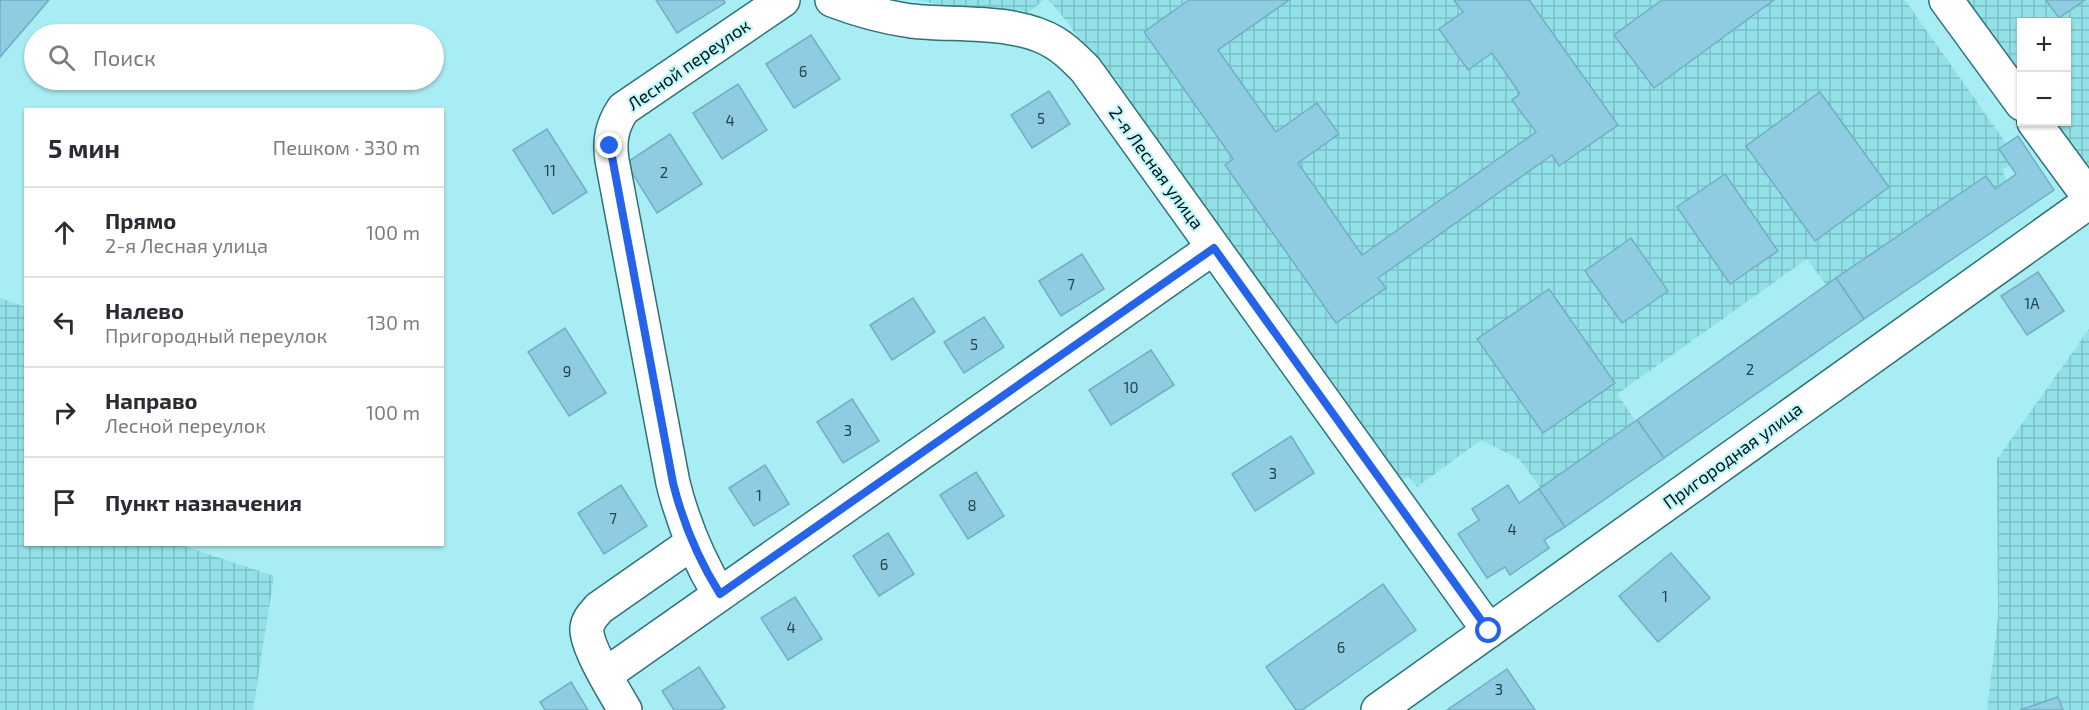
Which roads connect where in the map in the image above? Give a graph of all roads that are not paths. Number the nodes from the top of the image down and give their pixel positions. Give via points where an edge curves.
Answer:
1 (783, 0) edge
2 (832, 0) edge
3 (1946, 0) edge
4 (2017, 97) edge
5 (2037, 126) edge
6 (2089, 199) edge
7 (1214, 248) junction
8 (692, 543) junction
9 (720, 594) junction
10 (1489, 631) junction
11 (605, 675) junction
12 (625, 710) edge
13 (1378, 710) edge

1 - 8 street, Лесной переулок via 623,110 611,132 612,160 673,483
2 - 7 street, 2-я Лесная улица via 879,15 999,27 1054,42 1086,70
3 - 4 street
5 - 6 street
6 - 10 street, Пригородная улица
7 - 9 street
7 - 10 street, 2-я Лесная улица
8 - 9 street, Лесной переулок
8 - 11 street via 590,618 586,630
9 - 11 street
10 - 13 street, Пригородная улица
11 - 12 street

